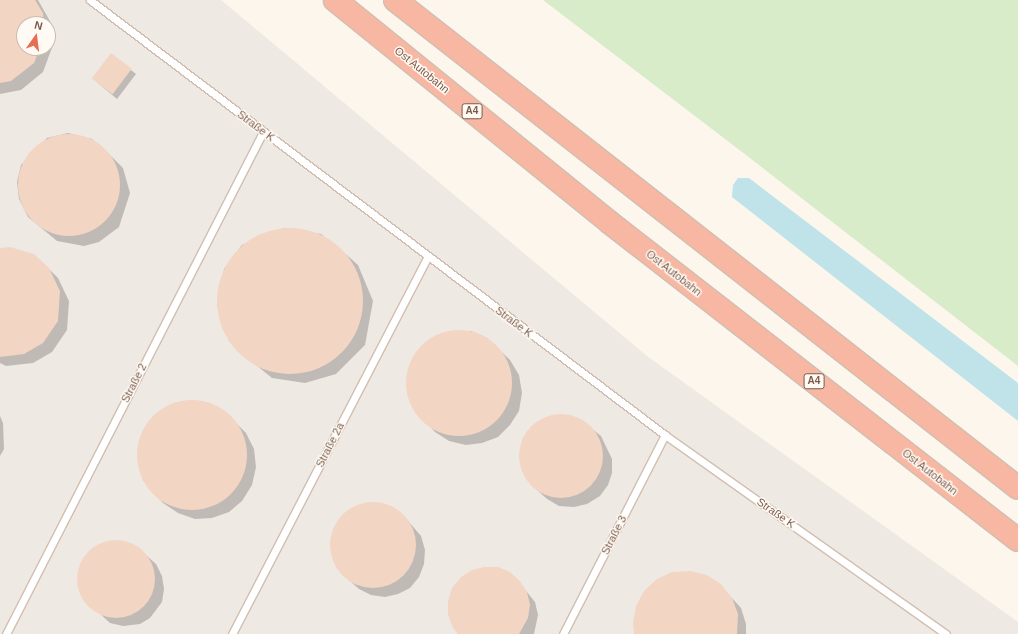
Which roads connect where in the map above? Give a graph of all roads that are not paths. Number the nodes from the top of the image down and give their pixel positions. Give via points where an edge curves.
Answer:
1 (90, 0) edge
2 (335, 0) edge
3 (395, 0) edge
4 (263, 132) junction
5 (428, 256) junction
6 (665, 435) junction
7 (1018, 488) edge
8 (1018, 540) edge
9 (6, 634) edge
10 (232, 634) edge
11 (563, 634) edge
12 (946, 634) edge

1 - 4 lane, Straße K
2 - 8 highway, Ost Autobahn / A4 via 609,222
3 - 7 highway
4 - 5 lane, Straße K
4 - 9 lane, Straße 2
5 - 6 lane, Straße K
5 - 10 lane, Straße 2a
6 - 11 lane, Straße 3
6 - 12 lane, Straße K

